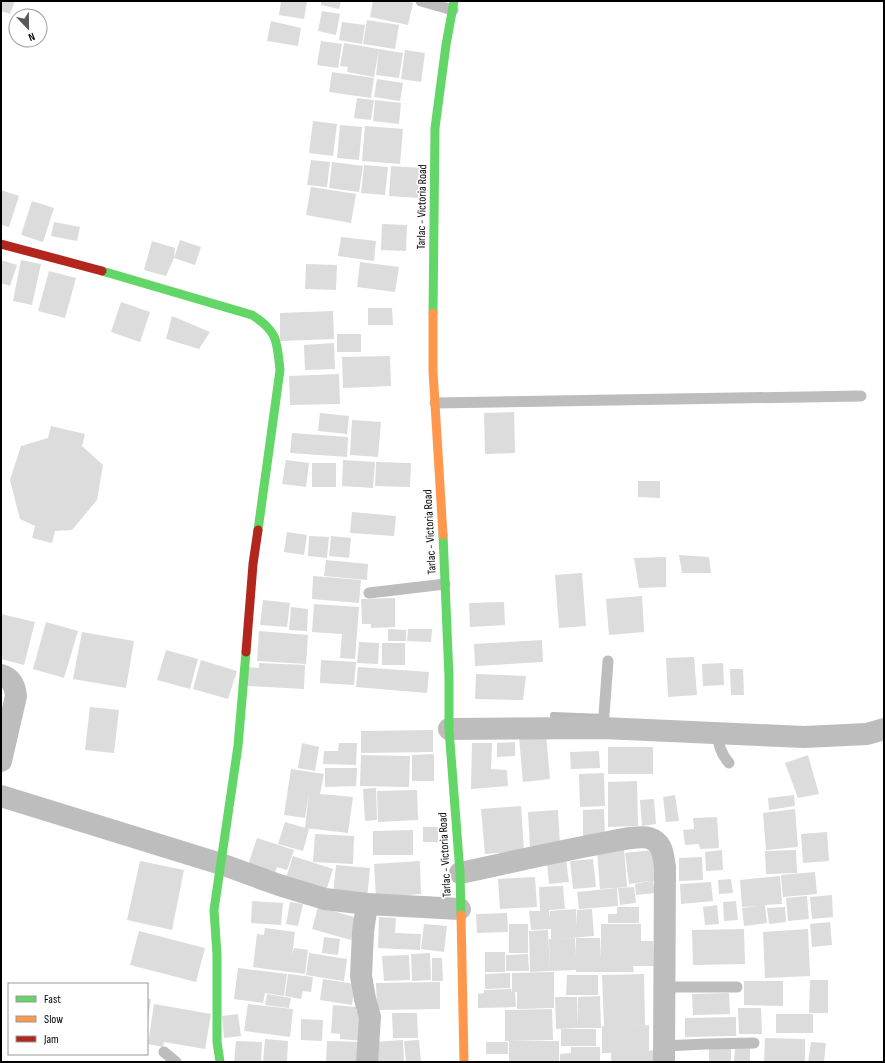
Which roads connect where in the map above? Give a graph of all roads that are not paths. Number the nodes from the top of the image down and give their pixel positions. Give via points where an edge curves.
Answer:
1 (421, 1) edge
2 (454, 5) edge
3 (1, 244) edge
4 (861, 396) dead end
5 (435, 403) junction
6 (445, 584) junction
7 (369, 593) dead end
8 (608, 661) dead end
9 (1, 674) edge
10 (603, 728) junction
11 (449, 729) junction
12 (884, 729) edge
13 (717, 734) junction
14 (1, 761) edge
15 (729, 763) dead end
16 (1, 796) edge
17 (221, 864) junction
18 (460, 873) junction
19 (366, 904) junction
20 (460, 909) junction
21 (664, 987) junction
22 (737, 988) dead end
23 (754, 1043) dead end
24 (164, 1052) dead end
25 (664, 1054) edge
26 (176, 1062) edge
27 (220, 1062) edge
28 (367, 1062) edge
29 (464, 1062) edge

1 - 2 lane
2 - 5 main road, Tarlac - Victoria Road via 435,128
3 - 17 main road via 118,275 252,315 266,324 273,334 280,370 253,564 238,746
4 - 5 lane
5 - 6 main road, Tarlac - Victoria Road
6 - 7 lane
6 - 11 main road, Tarlac - Victoria Road
8 - 10 lane
9 - 14 street via 12,682 16,696
10 - 11 street
10 - 13 street
11 - 18 main road, Tarlac - Victoria Road
12 - 13 street via 867,734 804,737
13 - 15 lane via 718,745
16 - 17 street
17 - 19 street via 279,886 325,899
17 - 27 main road via 214,910
18 - 20 main road, Tarlac - Victoria Road
18 - 21 street via 621,840 648,837 652,839 662,847 665,867
19 - 20 street
19 - 28 street via 361,976 370,1017
20 - 29 main road, Tarlac - Victoria Road
21 - 22 lane
21 - 25 street
23 - 25 lane via 706,1044
24 - 26 lane

